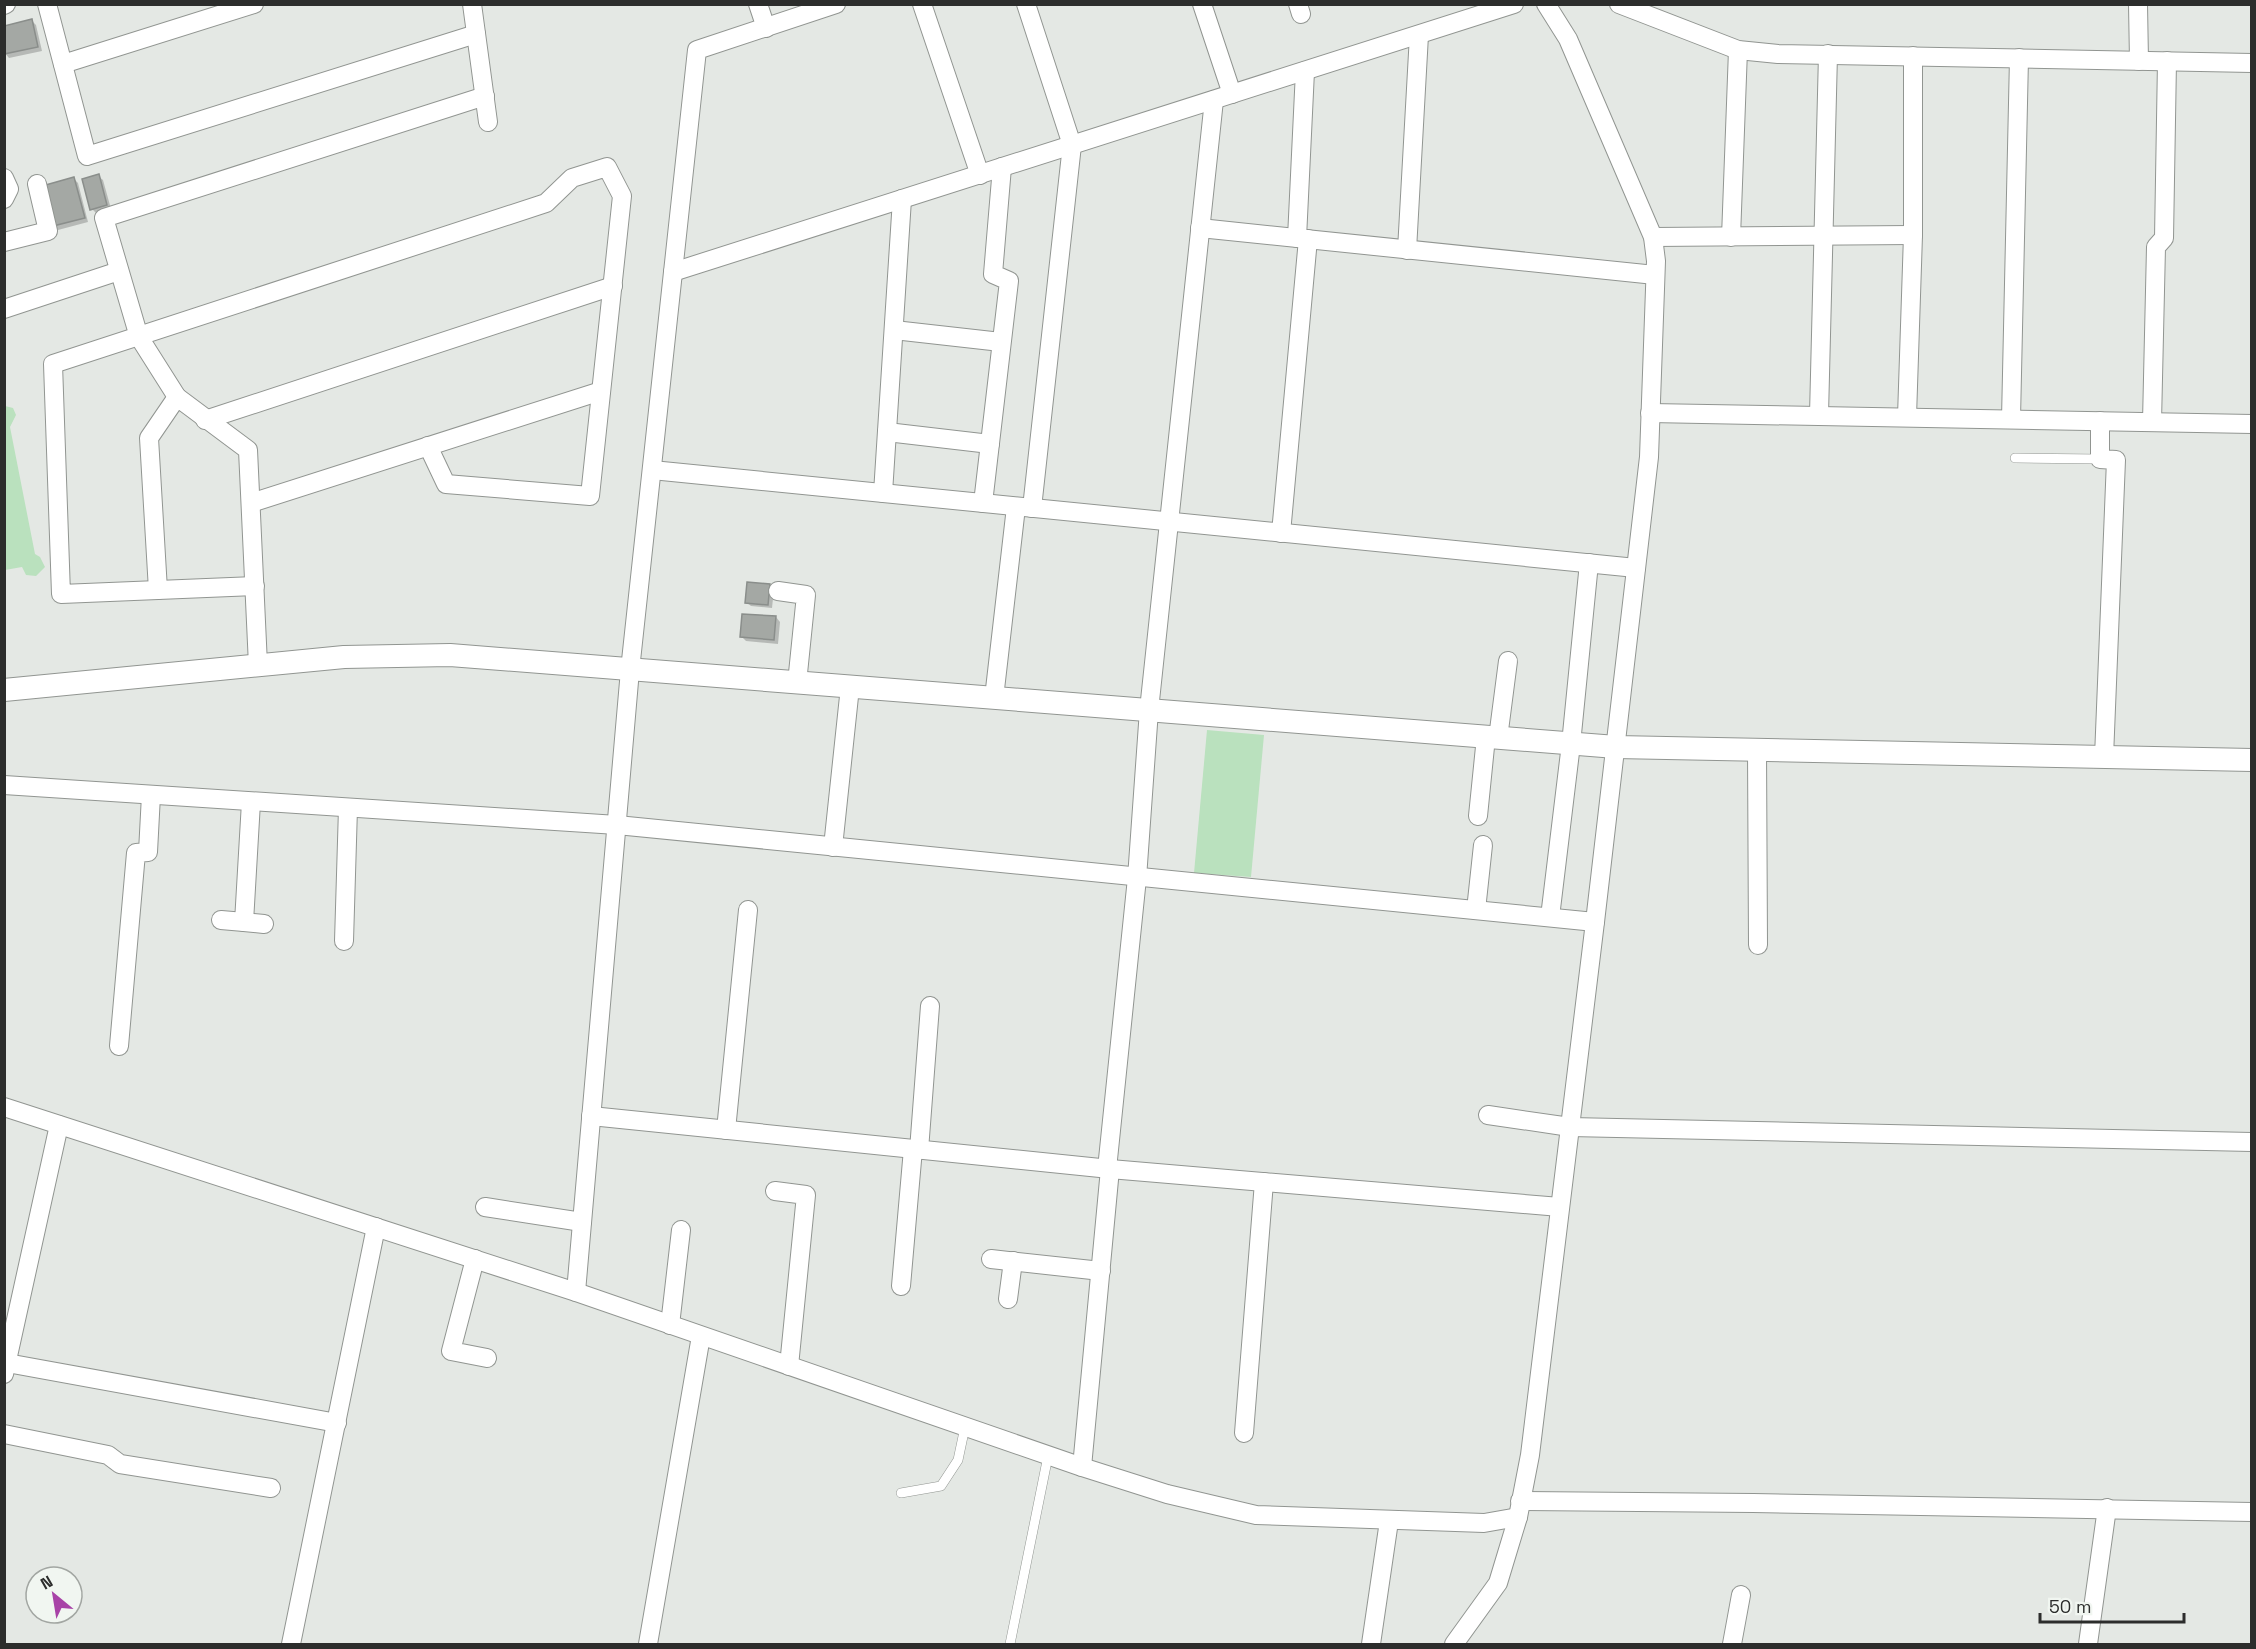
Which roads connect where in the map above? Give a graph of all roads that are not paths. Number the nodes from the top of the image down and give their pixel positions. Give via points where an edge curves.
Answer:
1 (47, 4) edge
2 (254, 4) edge
3 (472, 4) edge
4 (758, 4) edge
5 (836, 4) edge
6 (922, 4) edge
7 (1026, 4) edge
8 (1202, 4) edge
9 (1514, 4) edge
10 (1546, 4) edge
11 (1619, 4) edge
12 (2138, 4) edge
13 (766, 28) junction
14 (476, 34) junction
15 (1419, 35) junction
16 (1738, 50) junction
17 (1828, 54) junction
18 (1913, 56) junction
19 (2019, 58) junction
20 (2139, 61) junction
21 (2167, 61) junction
22 (2252, 63) edge
23 (63, 64) junction
24 (1305, 71) junction
25 (1232, 94) junction
26 (485, 96) junction
27 (1214, 100) junction
28 (488, 122) dead end
29 (1072, 145) junction
30 (1002, 167) junction
31 (980, 175) junction
32 (4, 178) edge
33 (37, 184) dead end
34 (4, 198) edge
35 (902, 199) junction
36 (1200, 228) junction
37 (1913, 235) junction
38 (1824, 236) junction
39 (1653, 237) junction
40 (1731, 237) junction
41 (1303, 239) junction
42 (4, 242) edge
43 (1407, 250) junction
44 (119, 271) junction
45 (673, 272) junction
46 (1655, 276) junction
47 (613, 286) junction
48 (4, 309) edge
49 (894, 330) junction
50 (139, 337) junction
51 (1001, 342) junction
52 (601, 391) junction
53 (177, 397) junction
54 (1650, 413) junction
55 (1819, 416) junction
56 (1907, 417) junction
57 (2011, 419) junction
58 (205, 420) junction
59 (2100, 421) junction
60 (2152, 422) junction
61 (2252, 424) edge
62 (887, 432) junction
63 (990, 444) junction
64 (428, 446) junction
65 (2015, 458) dead end
66 (2100, 459) junction
67 (652, 470) junction
68 (883, 493) junction
69 (251, 503) junction
70 (983, 503) junction
71 (1024, 507) junction
72 (1170, 522) junction
73 (1281, 533) junction
74 (1589, 563) junction
75 (1636, 568) junction
76 (255, 586) junction
77 (158, 590) junction
78 (777, 591) dead end
79 (1508, 661) dead end
80 (258, 665) junction
81 (630, 670) junction
82 (797, 683) junction
83 (850, 687) junction
84 (4, 690) edge
85 (994, 698) junction
86 (1149, 710) junction
87 (1492, 738) junction
88 (1571, 744) junction
89 (1616, 747) junction
90 (1757, 750) junction
91 (2104, 757) junction
92 (2252, 760) edge
93 (4, 785) edge
94 (151, 795) junction
95 (251, 802) junction
96 (348, 808) junction
97 (1478, 816) dead end
98 (617, 825) junction
99 (1483, 845) dead end
100 (833, 847) junction
101 (1137, 878) junction
102 (748, 910) dead end
103 (1476, 910) junction
104 (1551, 917) junction
105 (221, 920) dead end
106 (244, 922) junction
107 (1595, 922) junction
108 (264, 924) dead end
109 (344, 940) dead end
110 (1758, 945) dead end
111 (930, 1006) dead end
112 (119, 1046) dead end
113 (4, 1107) edge
114 (1488, 1115) dead end
115 (591, 1116) junction
116 (58, 1125) junction
117 (1570, 1127) junction
118 (726, 1130) junction
119 (2252, 1142) edge
120 (916, 1150) junction
121 (1109, 1169) junction
122 (1264, 1182) junction
123 (775, 1191) dead end
124 (485, 1207) dead end
125 (1560, 1207) junction
126 (582, 1222) junction
127 (376, 1227) junction
128 (681, 1230) dead end
129 (475, 1259) junction
130 (992, 1259) dead end
131 (1013, 1261) junction
132 (1101, 1271) junction
133 (901, 1286) dead end
134 (576, 1292) junction
135 (1008, 1299) dead end
136 (670, 1325) junction
137 (701, 1336) junction
138 (487, 1358) dead end
139 (789, 1366) junction
140 (6, 1369) edge
141 (337, 1423) junction
142 (965, 1427) junction
143 (1244, 1433) dead end
144 (4, 1434) edge
145 (1048, 1456) junction
146 (1082, 1467) junction
147 (271, 1488) dead end
148 (901, 1493) dead end
149 (2107, 1508) junction
150 (1519, 1509) junction
151 (2252, 1512) edge
152 (1389, 1521) junction
153 (1741, 1594) dead end
154 (291, 1644) edge
155 (648, 1644) edge
156 (1010, 1644) edge
157 (1371, 1644) edge
158 (1454, 1644) edge
159 (1732, 1644) edge
160 (2088, 1644) edge

1 - 23 street
2 - 23 street
3 - 14 street
4 - 13 street
5 - 13 street
6 - 31 street
7 - 29 street
8 - 25 street
9 - 15 street
10 - 39 street via 1568,39
11 - 16 street
12 - 20 street
13 - 45 street via 697,51
14 - 23 street via 87,156
14 - 26 street
15 - 24 street
15 - 43 street
16 - 17 street
16 - 40 street
17 - 18 street
17 - 38 street
18 - 19 street
18 - 37 street
19 - 20 street
19 - 57 street
20 - 21 street
21 - 22 street
21 - 60 street via 2164,238 2156,247
24 - 25 street
24 - 41 street
25 - 27 street
26 - 28 street
26 - 44 street via 104,218
27 - 29 street
27 - 36 street
29 - 30 street
29 - 71 street
30 - 31 street
30 - 51 street via 993,274 1009,281
31 - 35 street
32 - 34 street via 9,189
33 - 42 street via 48,231
35 - 45 street
35 - 49 street
36 - 41 street
36 - 72 street
37 - 38 street
37 - 56 street
38 - 40 street
38 - 55 street
39 - 40 street
39 - 46 street
41 - 43 street
41 - 73 street
43 - 46 street
44 - 48 street
44 - 50 street
45 - 67 street
46 - 54 street
47 - 50 street via 622,196 607,167 573,178 546,203
47 - 52 street
47 - 58 street
49 - 51 street
49 - 62 street
50 - 53 street
50 - 77 street via 53,364 61,594
51 - 63 street
52 - 64 street
52 - 64 street via 590,496 446,484
53 - 58 street
53 - 77 street via 149,438
54 - 55 street
54 - 75 street
55 - 56 street
56 - 57 street
57 - 59 street
58 - 69 street via 248,450
59 - 60 street
59 - 66 street
60 - 61 street
62 - 63 street
62 - 68 street
63 - 70 street
64 - 69 street
65 - 66 lane
66 - 91 street via 2116,460
67 - 68 street
67 - 81 street
68 - 70 street
69 - 76 street
70 - 71 street
71 - 72 street
71 - 85 street
72 - 73 street
72 - 86 street
73 - 74 street
74 - 75 street
74 - 88 street
75 - 89 street
76 - 77 street
76 - 80 street
78 - 82 street via 806,595
79 - 87 street
80 - 81 street via 344,657 450,656
80 - 84 street
81 - 82 street
81 - 98 street
82 - 83 street
83 - 85 street
83 - 100 street
85 - 86 street
86 - 87 street
86 - 101 street
87 - 88 street
87 - 97 street
88 - 89 street
88 - 104 street
89 - 90 street
89 - 107 street
90 - 91 street
90 - 110 street
91 - 92 street
93 - 94 street
94 - 95 street
94 - 112 street via 148,852 136,853
95 - 96 street
95 - 106 street
96 - 98 street
96 - 109 street
98 - 100 street
98 - 115 street
99 - 103 street
100 - 101 street
101 - 103 street
101 - 121 street
102 - 118 street
103 - 104 street
104 - 107 street
105 - 106 street
106 - 108 street
107 - 117 street
111 - 120 street
113 - 116 street
114 - 117 street
115 - 118 street
115 - 126 street
116 - 127 street
116 - 140 street
117 - 119 street
117 - 125 street
118 - 120 street
120 - 121 street
120 - 133 street
121 - 122 street
121 - 132 street
122 - 125 street
122 - 143 street
123 - 139 street via 806,1195
124 - 126 street
125 - 150 street via 1530,1455
126 - 134 street
127 - 129 street
127 - 141 street
128 - 136 street
129 - 134 street
129 - 138 street via 451,1351
130 - 131 street
131 - 132 street
131 - 135 street
132 - 146 street
134 - 136 street
136 - 137 street
137 - 139 street
137 - 155 street
139 - 142 street
140 - 141 street
141 - 154 street
142 - 145 street
142 - 148 lane via 958,1460 941,1486
144 - 147 street via 108,1455 120,1464
145 - 146 street
145 - 156 lane
146 - 152 street via 1167,1494 1256,1515
149 - 150 street via 1753,1503
149 - 151 street
149 - 160 street
150 - 152 street via 1484,1523
150 - 158 street via 1498,1583
152 - 157 street
153 - 159 street

